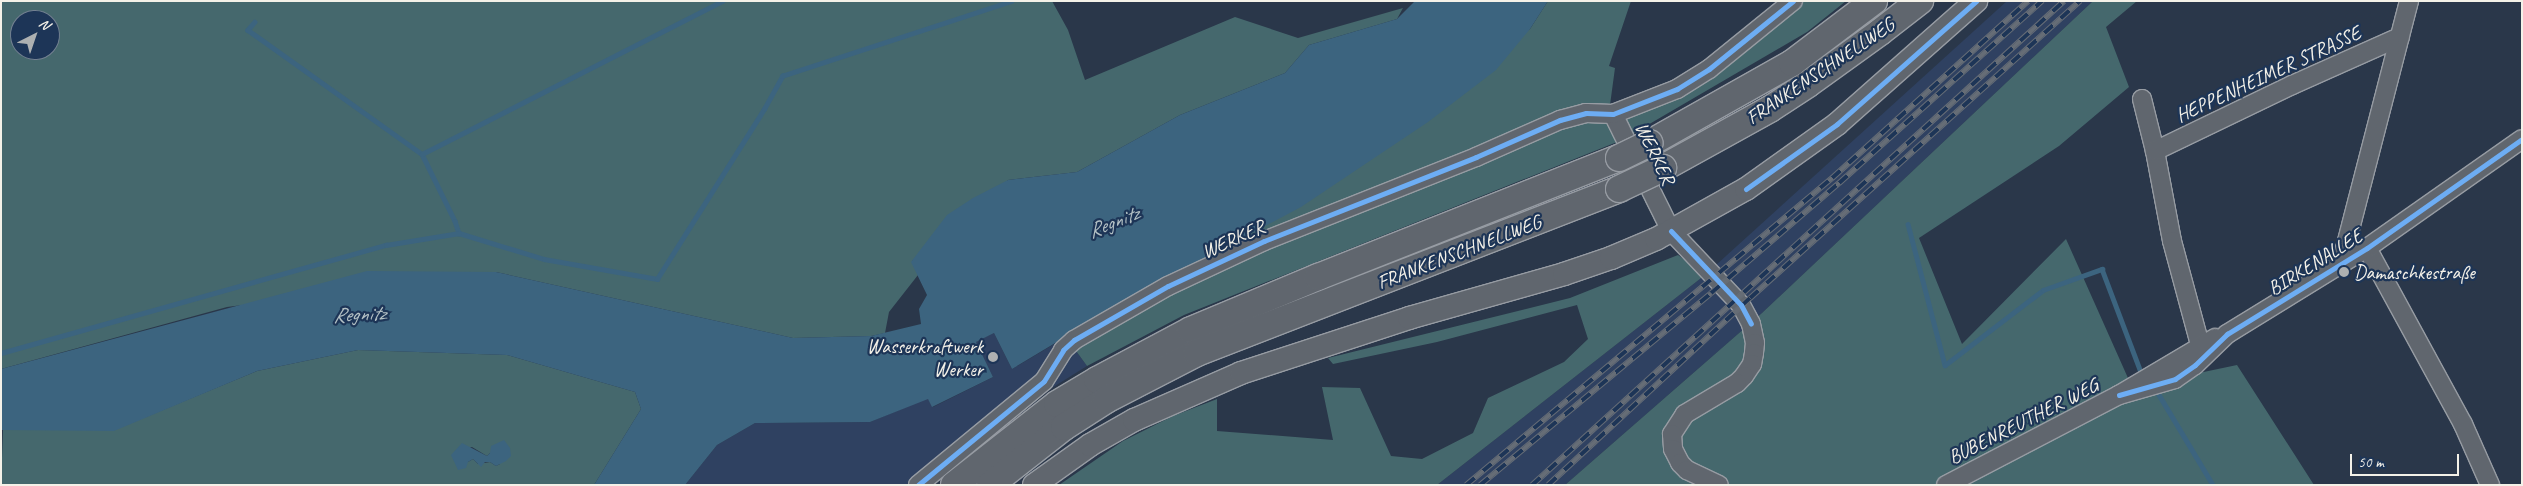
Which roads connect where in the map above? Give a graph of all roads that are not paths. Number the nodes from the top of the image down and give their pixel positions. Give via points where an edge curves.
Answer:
1 (1793, 1) edge
2 (1874, 1) edge
3 (1920, 1) edge
4 (1976, 1) edge
5 (2408, 2) edge
6 (2400, 37) junction
7 (2142, 98) dead end
8 (1613, 114) junction
9 (2522, 139) edge
10 (2155, 151) junction
11 (1670, 231) junction
12 (2367, 248) junction
13 (2341, 264) junction
14 (2227, 334) junction
15 (2200, 345) junction
16 (2119, 395) junction
17 (918, 485) edge
18 (954, 485) edge
19 (990, 485) edge
20 (1034, 485) edge
21 (1719, 485) edge
22 (1946, 485) edge
23 (2490, 485) edge

1 - 8 street via 1691,82
2 - 18 highway, FRANKENSCHNELLWEG, bridge via 1792,63 1619,158 1191,330 1057,404
3 - 19 highway, FRANKENSCHNELLWEG, bridge via 1792,94 1663,168 1619,189 1197,353 1106,400 1064,427
4 - 11 main road via 1837,124 1746,189
5 - 6 street
6 - 10 street, HEPPENHEIMER STRASSE
6 - 13 street
7 - 10 street, HEPPENHEIMER STRASSE
8 - 11 street, WERKER
8 - 17 street, WERKER via 1586,113 1560,120 1264,241 1168,286 1074,340 1062,350 1044,382
9 - 12 street, BIRKENALLEE
10 - 15 street, HEPPENHEIMER STRASSE via 2172,241
11 - 20 main road via 1611,258 1564,274 1409,318 1242,373 1134,420 1090,445
11 - 21 street via 1741,305 1753,331 1752,364 1744,376 1686,414 1672,434 1672,449 1680,463 1687,470
12 - 13 street, BIRKENALLEE
12 - 23 street via 2463,424
13 - 14 street, BIRKENALLEE
14 - 15 street, BIRKENALLEE
14 - 16 street, BIRKENALLEE via 2195,365 2175,379
15 - 16 street, BIRKENALLEE
16 - 22 street, BUBENREUTHER WEG

